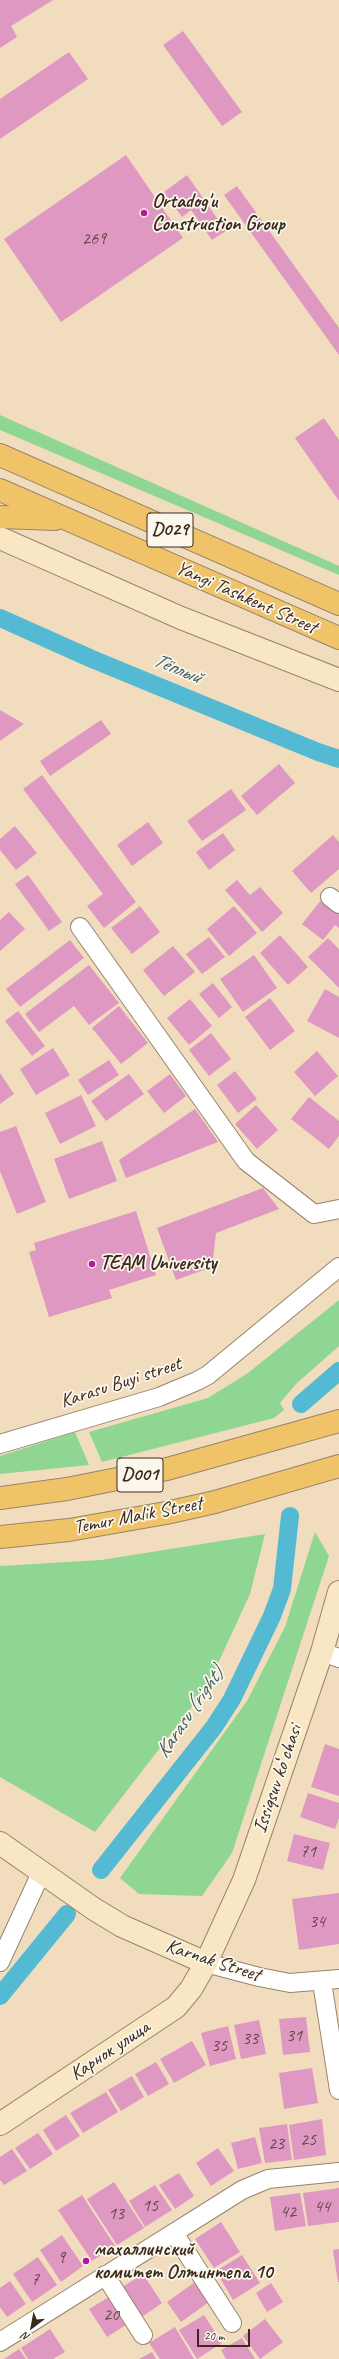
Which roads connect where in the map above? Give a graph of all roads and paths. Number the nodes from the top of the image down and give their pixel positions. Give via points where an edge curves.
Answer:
1 (0, 455) edge
2 (0, 490) edge
3 (0, 517) edge
4 (67, 519) junction
5 (0, 538) edge
6 (339, 604) edge
7 (339, 638) edge
8 (339, 680) edge
9 (80, 927) dead end
10 (339, 1209) edge
11 (339, 1268) edge
12 (339, 1421) edge
13 (0, 1444) edge
14 (339, 1466) edge
15 (0, 1498) edge
16 (0, 1537) edge
17 (339, 1592) edge
18 (330, 1655) edge
19 (0, 1843) edge
20 (41, 1873) junction
21 (0, 1962) edge
22 (206, 1963) junction
23 (330, 1981) edge
24 (339, 2090) edge
25 (0, 2124) edge
26 (339, 2172) edge
27 (174, 2233) junction
28 (105, 2275) junction
29 (232, 2323) dead end
30 (143, 2335) dead end
31 (0, 2342) edge

1 - 6 highway, Yangi Tashkent Street / D029
2 - 4 highway, Yangi Tashkent Street / D029
3 - 4 highway
4 - 7 highway, Yangi Tashkent Street / D029
5 - 8 street via 181,618
9 - 10 street via 246,1161 314,1214
11 - 13 street, Karasu Buyi street via 208,1375 197,1381 159,1397
12 - 15 highway, Temur Malik Street / D001 via 278,1440 113,1481
14 - 16 highway, Temur Malik Street / D001 via 166,1513 69,1530
17 - 18 street, Issiqsuv koʻchasi
18 - 22 street, Issiqsuv koʻchasi via 244,1880
19 - 20 street
20 - 21 street
20 - 22 street, Karnak Street via 94,1909 151,1940
22 - 23 street, Karnak Street via 259,1978 290,1982
22 - 25 street, Карнок улица via 192,1989 176,2007
23 - 24 street
26 - 27 street via 268,2180 242,2190
27 - 28 street
27 - 29 street
28 - 30 street
28 - 31 street

